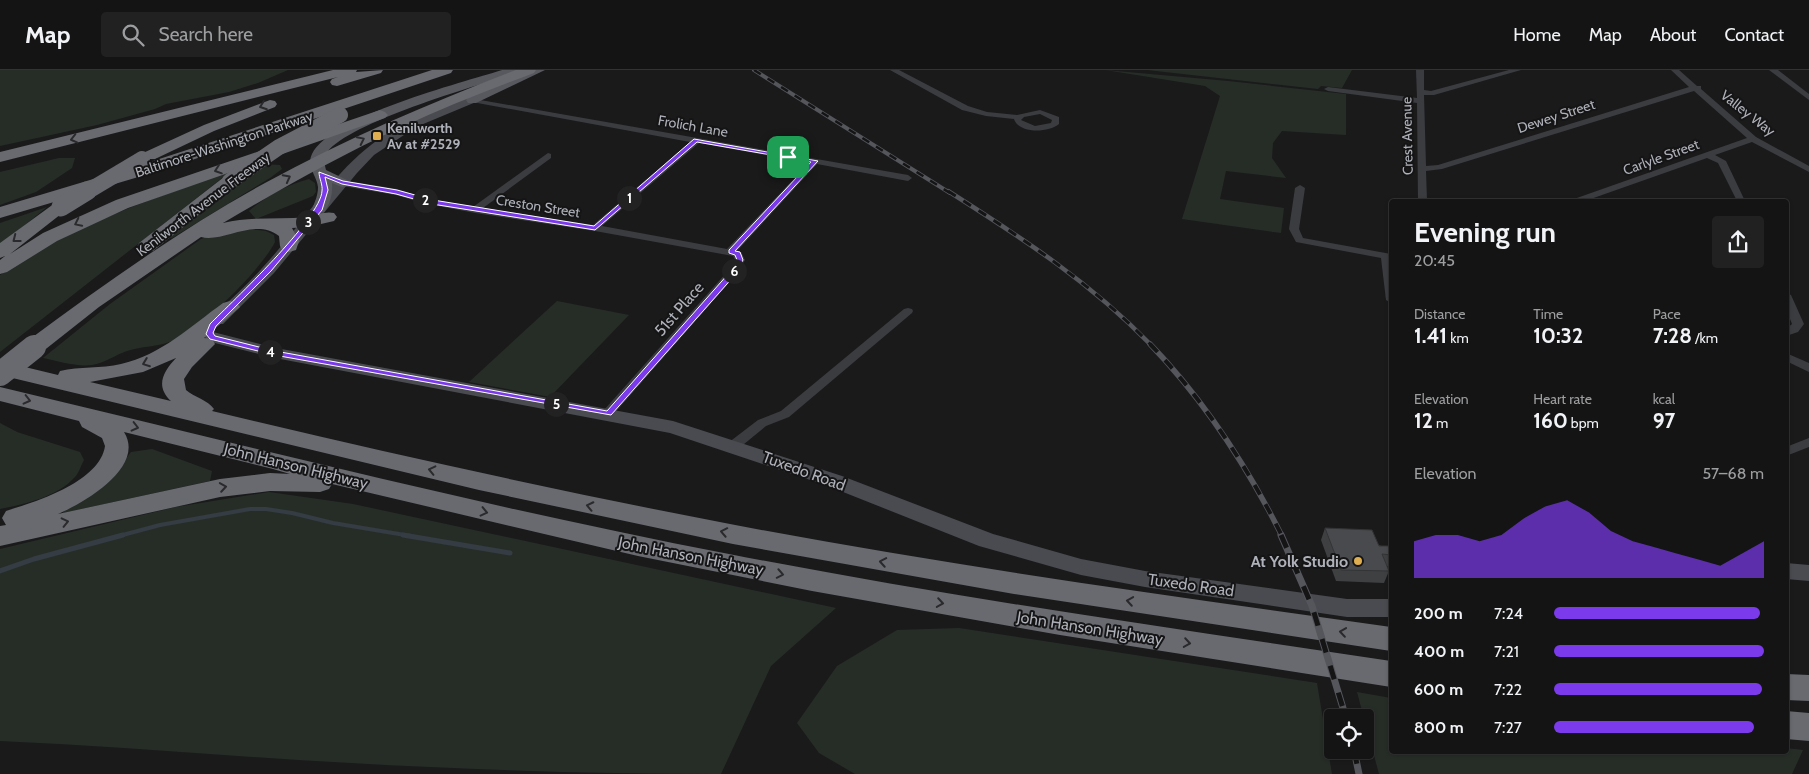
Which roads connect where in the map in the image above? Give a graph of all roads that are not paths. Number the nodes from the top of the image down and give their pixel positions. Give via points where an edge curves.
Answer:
1 (336, 70) edge
2 (350, 70) edge
3 (376, 70) edge
4 (446, 70) edge
5 (456, 70) edge
6 (514, 70) edge
7 (529, 70) edge
8 (539, 70) edge
9 (894, 70) edge
10 (1420, 70) edge
11 (1517, 70) edge
12 (1675, 70) edge
13 (1773, 70) edge
14 (1328, 88) dead end
15 (1698, 88) junction
16 (1421, 96) junction
17 (1809, 98) edge
18 (472, 100) junction
19 (380, 115) junction
20 (1018, 117) dead end
21 (122, 127) junction
22 (1753, 139) junction
23 (696, 141) junction
24 (1707, 155) junction
25 (548, 156) dead end
26 (0, 157) edge
27 (816, 161) junction
28 (319, 168) junction
29 (1422, 168) junction
30 (1809, 169) edge
31 (908, 178) dead end
32 (348, 184) junction
33 (1300, 188) dead end
34 (1422, 199) edge
35 (1584, 199) edge
36 (1740, 199) edge
37 (475, 210) junction
38 (0, 213) edge
39 (319, 216) junction
40 (253, 223) junction
41 (595, 228) junction
42 (289, 246) junction
43 (0, 252) edge
44 (731, 252) junction
45 (1388, 256) edge
46 (153, 258) junction
47 (0, 268) edge
48 (1389, 271) edge
49 (1789, 302) edge
50 (230, 307) junction
51 (908, 311) dead end
52 (1789, 332) edge
53 (213, 337) junction
54 (28, 346) junction
55 (171, 352) junction
56 (1789, 358) edge
57 (1, 368) edge
58 (1809, 368) edge
59 (0, 394) edge
60 (53, 407) junction
61 (608, 414) junction
62 (255, 429) junction
63 (1809, 442) edge
64 (732, 446) junction
65 (1789, 451) edge
66 (437, 500) junction
67 (0, 521) edge
68 (0, 536) edge
69 (1789, 572) edge
70 (1809, 573) edge
71 (1389, 608) edge
72 (1389, 639) edge
73 (1389, 674) edge
74 (1789, 687) edge
75 (1809, 688) edge
76 (1789, 725) edge
77 (1809, 727) edge

1 - 21 highway
2 - 21 highway
3 -> 43 highway, bridge via 246,112 142,159 60,206
4 - 38 highway, Baltimore-Washington Parkway via 156,166
5 - 54 highway, Kenilworth Avenue Freeway, bridge via 383,96 284,144 230,181
6 - 19 main road
28 -> 7 highway via 430,108
8 - 18 main road
9 - 20 street via 965,108
10 - 16 street, Crest Avenue
11 - 16 street
12 - 15 street, Valley Way
13 - 17 street
14 - 16 street
15 - 22 street, Valley Way
15 - 29 street, Dewey Street via 1439,167
16 - 29 street, Crest Avenue
18 - 23 street, Frolich Lane
18 - 32 main road via 392,145
19 - 28 main road via 333,140 321,151
19 -> 47 highway via 122,204 55,235
21 -> 26 highway
22 - 24 street, Carlyle Street
22 - 30 street, Valley Way
23 - 27 street, Frolich Lane
23 - 41 street
24 - 35 street, Carlyle Street
24 - 36 street via 1722,161
25 - 37 street
27 - 31 street, Frolich Lane
27 - 44 street
28 - 32 main road
28 - 39 main road via 325,190
46 -> 28 highway via 224,213
29 - 34 street, Crest Avenue
32 - 37 street, Creston Street
32 - 39 main road
33 - 45 street via 1294,229 1299,240
37 - 41 street, Creston Street
39 - 40 highway
39 - 42 main road
39 - 53 main road via 278,278
40 - 42 highway via 284,230 289,236
40 - 46 highway via 209,232
41 - 44 street, Creston Street
42 - 50 main road
44 - 61 street, 51st Place via 740,260 731,274
45 - 48 street
46 - 54 highway
49 - 52 street via 1798,327
50 - 53 main road via 212,325 209,332
50 - 55 highway
51 - 64 street via 785,414 762,423
53 - 55 highway via 190,342
53 - 61 main road, Tuxedo Road via 280,354
53 - 62 highway via 179,367 172,380 173,390 184,402
54 - 57 highway, bridge
55 -> 57 highway via 127,369 92,376
56 - 58 street
57 - 62 highway, John Hanson Highway
59 -> 60 highway, John Hanson Highway
60 -> 66 highway, John Hanson Highway
60 - 67 highway via 109,431 116,439 118,449 115,456 102,473 68,498 36,512
61 - 64 main road, Tuxedo Road via 673,426
72 -> 62 highway, John Hanson Highway via 1106,597 767,541 539,494
63 - 65 street
64 - 71 main road, Tuxedo Road via 835,481 974,535 1072,564 1145,579 1337,607
68 -> 66 highway via 206,490 270,482 322,483
66 -> 73 highway, John Hanson Highway via 606,539 868,591
69 - 70 main road
74 - 75 highway
76 - 77 highway

